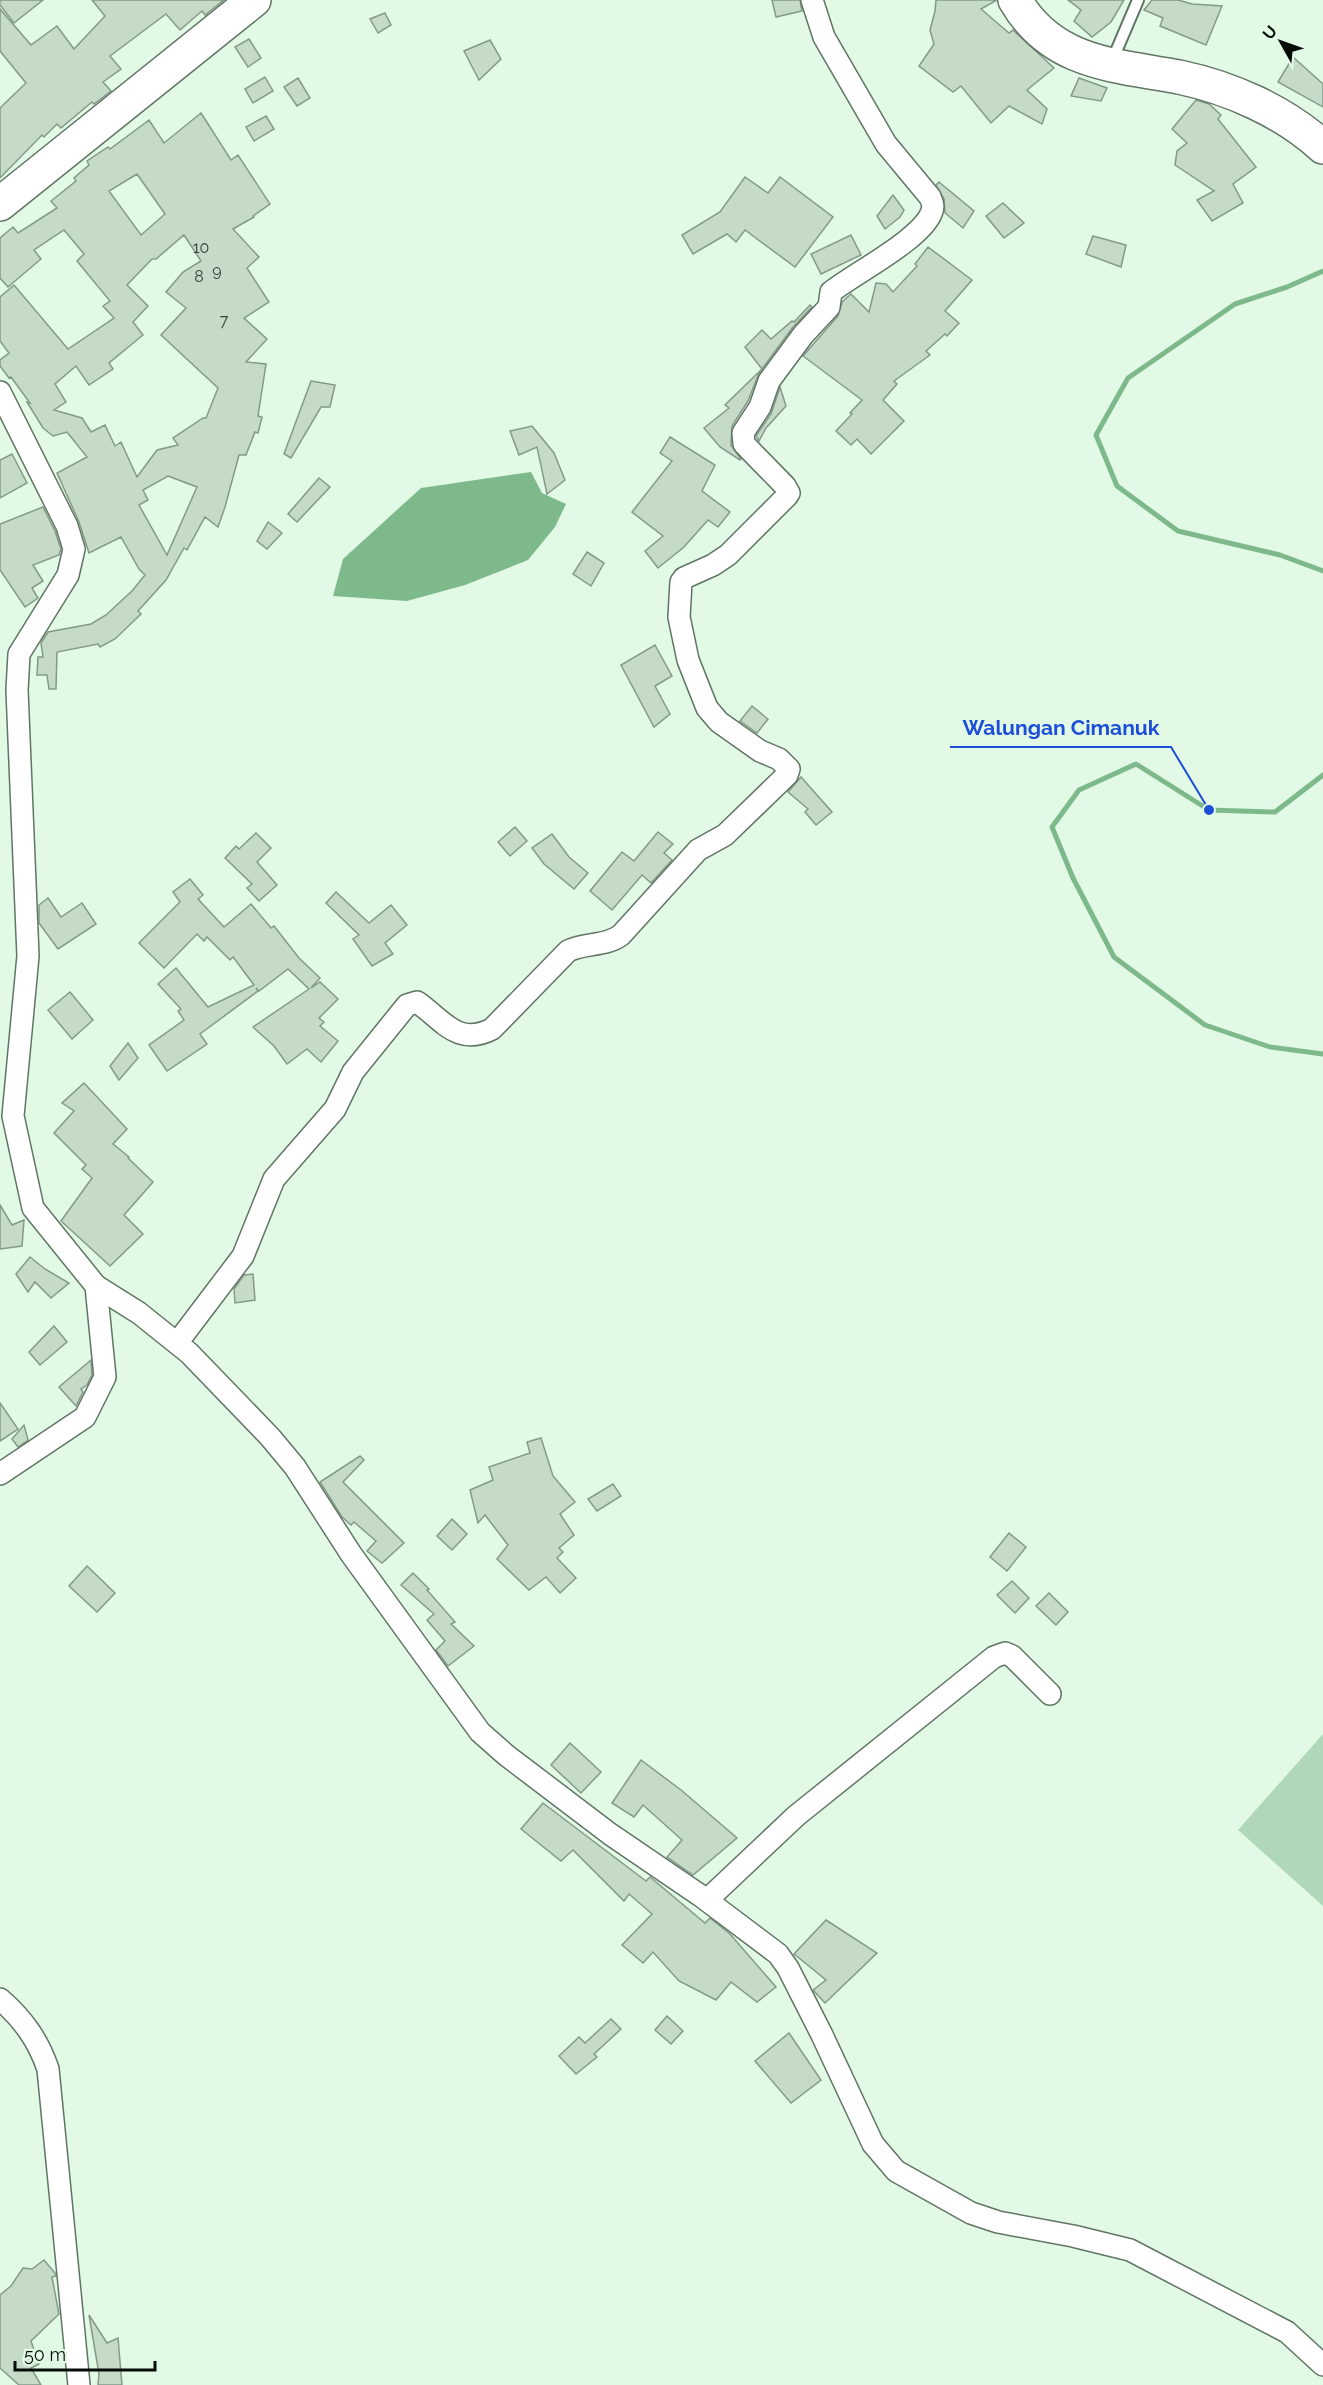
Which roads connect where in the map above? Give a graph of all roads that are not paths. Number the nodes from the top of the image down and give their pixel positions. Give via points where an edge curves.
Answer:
1 (254, 0) edge
2 (812, 0) edge
3 (1015, 0) edge
4 (1138, 0) edge
5 (1110, 64) junction
6 (1323, 147) edge
7 (0, 204) edge
8 (0, 392) edge
9 (96, 1286) junction
10 (177, 1343) junction
11 (0, 1474) edge
12 (1050, 1694) dead end
13 (707, 1900) junction
14 (0, 1999) edge
15 (1323, 2365) edge
16 (79, 2385) edge

1 - 7 main road
2 - 10 street via 824,37 886,144 933,204 927,219 910,238 831,292 829,307 772,377 760,407 743,433 744,444 789,493 728,555 681,582 680,622 690,669 707,708 719,722 760,751 782,761 789,772 728,832 698,850 621,934 606,943 568,951 492,1029 479,1034 457,1033 417,1002 407,1005 353,1072 335,1109 274,1179 243,1256
3 - 5 main road via 1049,39 1069,52
4 - 5 lane
5 - 6 main road via 1180,78 1256,102
8 - 9 street via 67,526 74,549 68,575 19,654 17,690 28,956 14,1116 33,1208
9 - 10 street
9 - 11 street via 105,1377 85,1417
10 - 13 street via 295,1467 351,1554 480,1732 610,1834
12 - 13 street via 1012,1656 999,1654 796,1816
13 - 15 street via 783,1961 873,2144 896,2171 971,2213 1130,2250 1287,2332
14 - 16 street via 30,2031 48,2069

